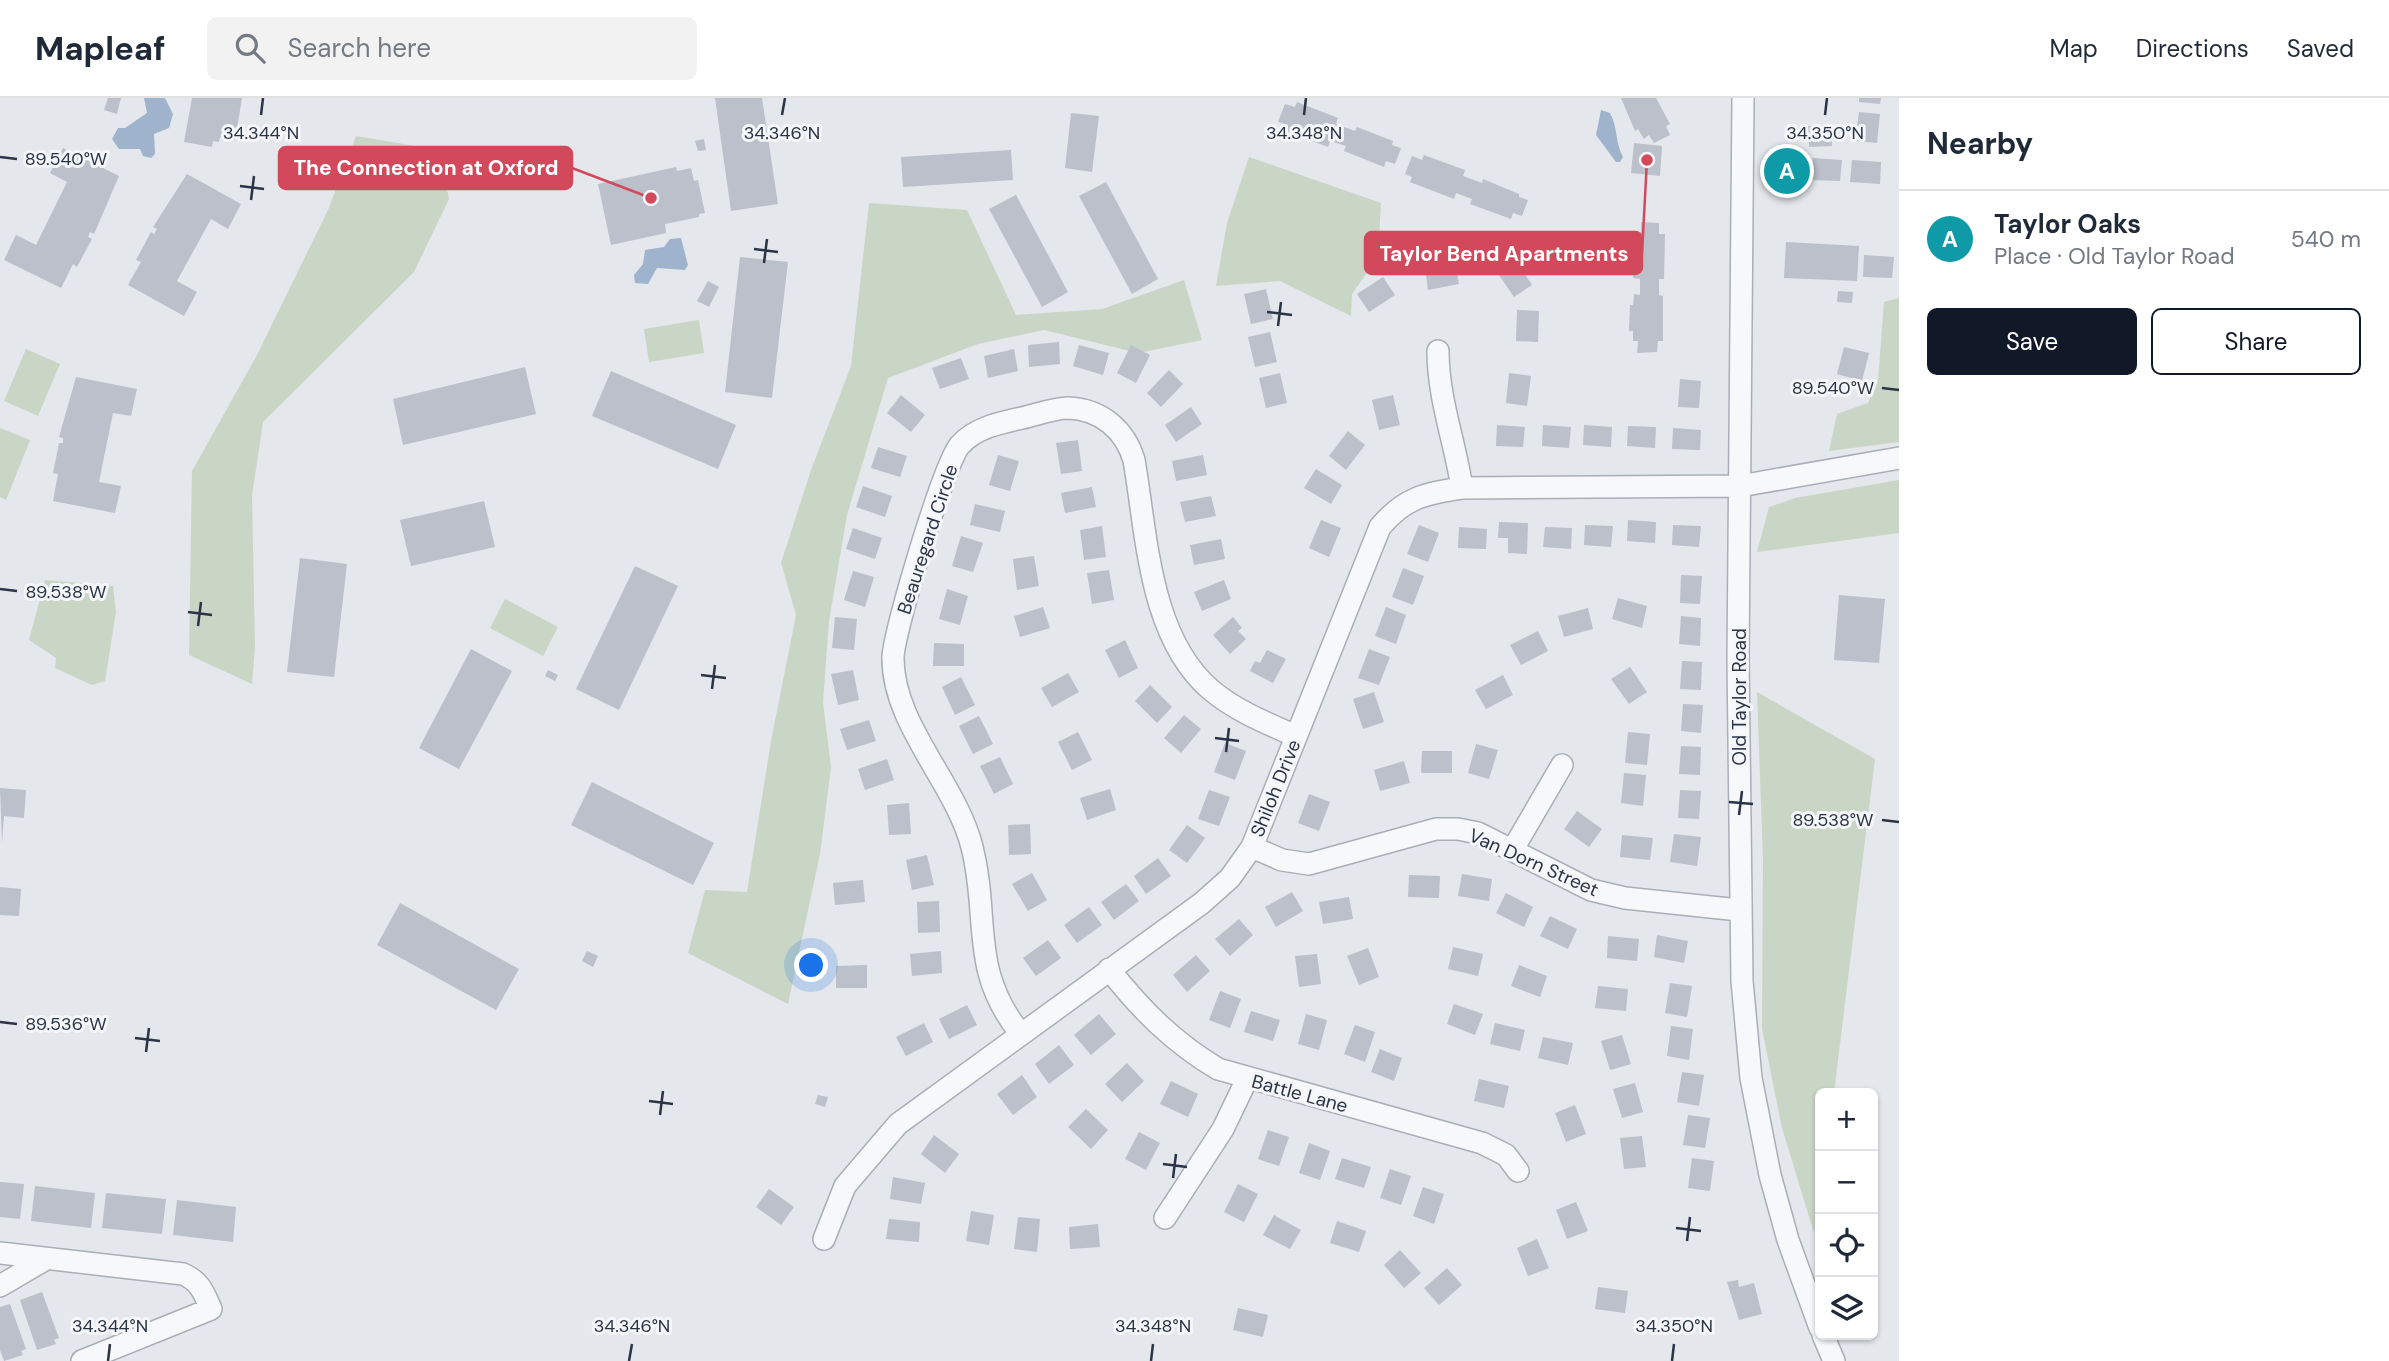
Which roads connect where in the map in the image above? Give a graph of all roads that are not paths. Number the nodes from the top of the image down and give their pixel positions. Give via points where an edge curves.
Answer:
1 (1743, 98) edge
2 (1438, 351) dead end
3 (1899, 457) edge
4 (1740, 486) junction
5 (1462, 488) junction
6 (1296, 736) junction
7 (1562, 765) dead end
8 (1252, 847) junction
9 (1513, 849) junction
10 (1739, 910) junction
11 (1109, 969) junction
12 (1020, 1033) junction
13 (1248, 1079) junction
14 (1518, 1171) dead end
15 (1165, 1218) dead end
16 (824, 1239) dead end
17 (0, 1253) edge
18 (46, 1258) junction
19 (0, 1286) edge
20 (1815, 1314) edge
21 (1825, 1340) edge
22 (82, 1361) edge
23 (1834, 1361) edge

1 - 4 street, Old Taylor Road
2 - 5 street via 1438,381
3 - 4 street, Shiloh Drive
4 - 5 street, Shiloh Drive
4 - 10 street, Old Taylor Road
5 - 6 street, Shiloh Drive via 1424,493 1398,508 1381,527
6 - 8 street, Shiloh Drive
6 - 12 street, Beauregard Circle via 1251,717 1210,689 1178,651 1160,609 1134,460 1128,440 1114,425 1098,415 1068,408 999,424 976,432 958,446 944,473 899,628 894,673 903,705 972,847 987,972 995,996
7 - 9 street
8 - 9 street, Van Dorn Street via 1282,860 1309,864 1436,829 1458,829
8 - 11 street, Shiloh Drive via 1230,878 1202,903
9 - 10 street, Van Dorn Street via 1598,892
10 - 20 street, Old Taylor Road via 1751,1078 1788,1240
11 - 12 street, Shiloh Drive
11 - 13 street, Battle Lane via 1150,1019 1187,1051
12 - 16 street, Shiloh Drive via 898,1124 845,1186
13 - 14 street, Battle Lane via 1482,1143 1506,1156
13 - 15 street via 1223,1129
17 - 18 street
18 - 19 street
18 - 22 street via 183,1275 203,1289 211,1309
21 - 23 street

